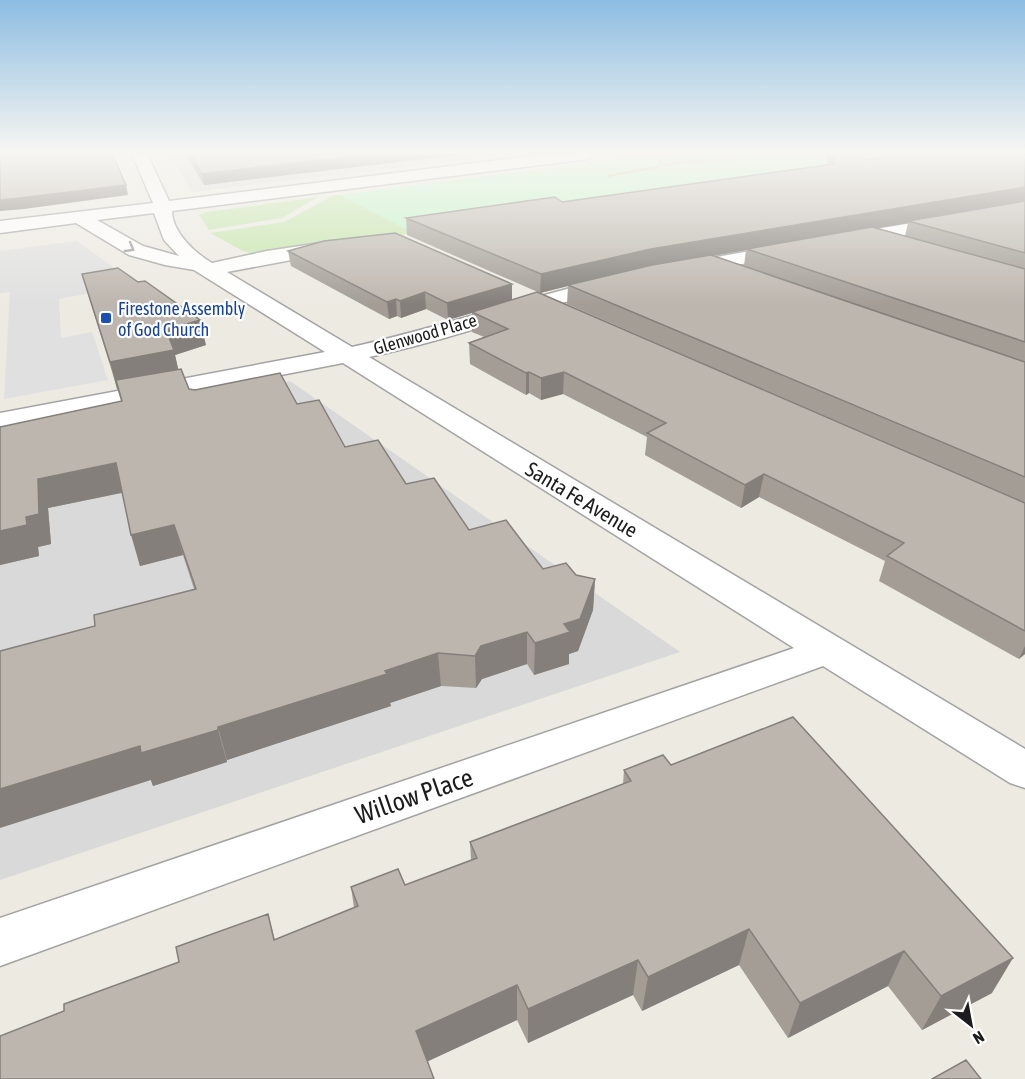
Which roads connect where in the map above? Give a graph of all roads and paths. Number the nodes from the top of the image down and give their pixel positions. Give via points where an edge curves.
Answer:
1 (177, 204) edge
2 (163, 206) junction
3 (1023, 210) edge
4 (80, 217) junction
5 (0, 227) edge
6 (868, 237) junction
7 (358, 243) edge
8 (913, 250) edge
9 (709, 264) junction
10 (204, 267) junction
11 (660, 273) edge
12 (627, 280) edge
13 (754, 280) edge
14 (507, 288) edge
15 (537, 302) junction
16 (570, 316) edge
17 (347, 355) junction
18 (0, 421) edge
19 (828, 650) junction
20 (1025, 771) edge
21 (0, 942) edge

1 - 2 street
2 - 4 street
2 - 10 street, Santa Fe Avenue via 163,218 174,240
3 - 6 street
4 - 5 street
4 -> 10 street via 139,254
6 - 8 street
6 - 9 street
7 - 10 street
9 - 11 street
9 - 13 street
10 - 17 street, Santa Fe Avenue
12 - 15 street, Glenwood Place
14 - 15 street
15 - 16 street
15 - 17 street, Glenwood Place via 407,342
17 - 18 street, Glenwood Place
17 - 19 street, Santa Fe Avenue
19 - 20 street, Santa Fe Avenue
19 - 21 street, Willow Place

